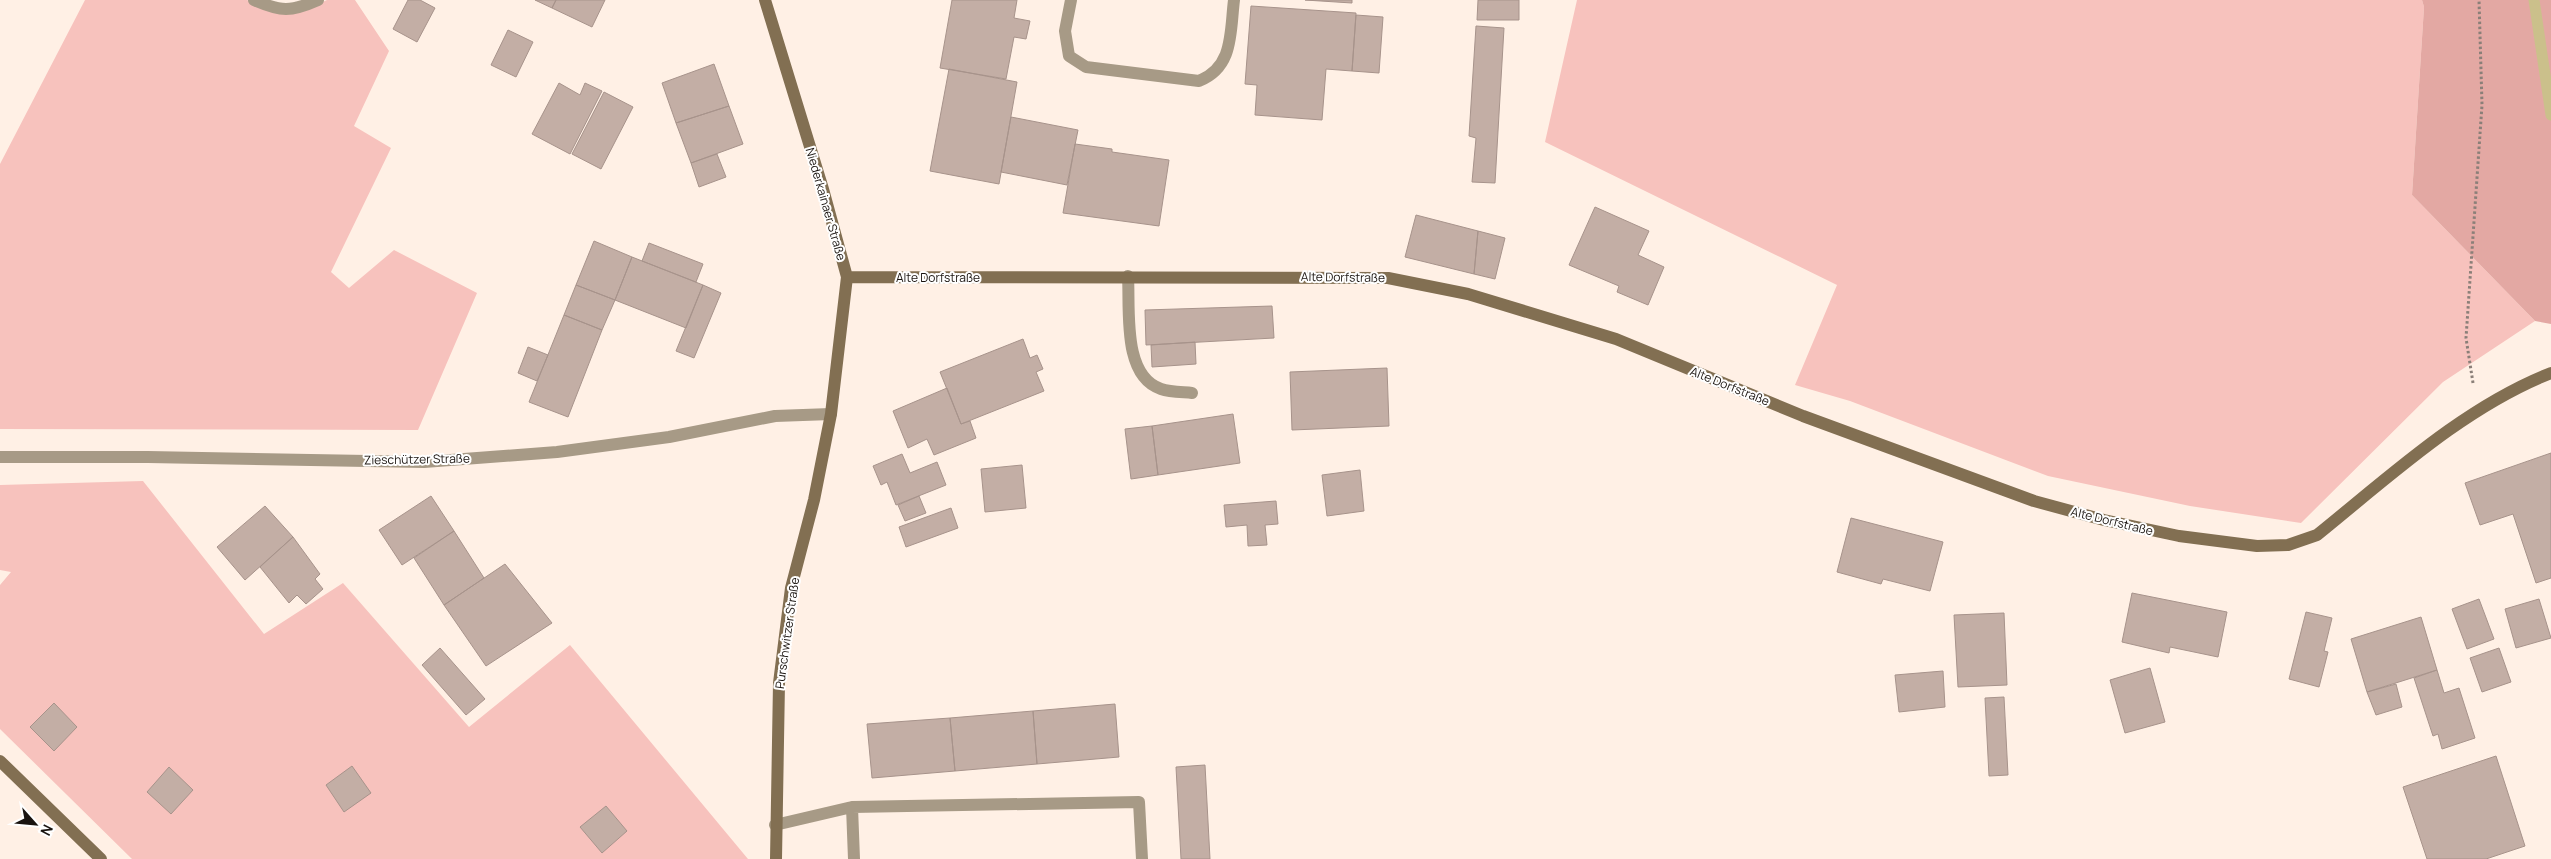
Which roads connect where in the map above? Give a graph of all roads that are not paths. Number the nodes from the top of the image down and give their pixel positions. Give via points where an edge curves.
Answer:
1 (254, 0) edge
2 (318, 0) edge
3 (765, 0) edge
4 (1071, 0) edge
5 (1234, 0) edge
6 (1128, 276) junction
7 (847, 277) junction
8 (2551, 373) edge
9 (1192, 393) dead end
10 (831, 414) junction
11 (0, 457) edge
12 (0, 761) edge
13 (852, 807) junction
14 (776, 825) junction
15 (101, 859) edge
16 (776, 859) edge
17 (854, 859) edge
18 (1142, 859) edge

1 - 2 street via 280,10 304,7
3 - 7 street, Niederkainaer Straße
4 - 5 street via 1065,31 1069,56 1086,67 1199,80 1210,76 1227,57
6 - 7 street, Alte Dorfstraße
6 - 8 street, Alte Dorfstraße via 1388,278 1468,294 1616,339 1804,416 2034,501 2179,536 2257,546 2288,545 2317,535 2476,410 2527,382
6 - 9 street via 1132,359 1141,377 1160,389
7 - 10 street, Niederkainaer Straße
10 - 11 street, Zieschützer Straße via 775,416 669,437 557,452 424,462
10 - 14 street, Purschwitzer Straße via 814,500 791,588 779,683
12 - 15 street
13 - 14 street
13 - 17 street
13 - 18 street via 1139,802
14 - 16 street, Purschwitzer Straße

